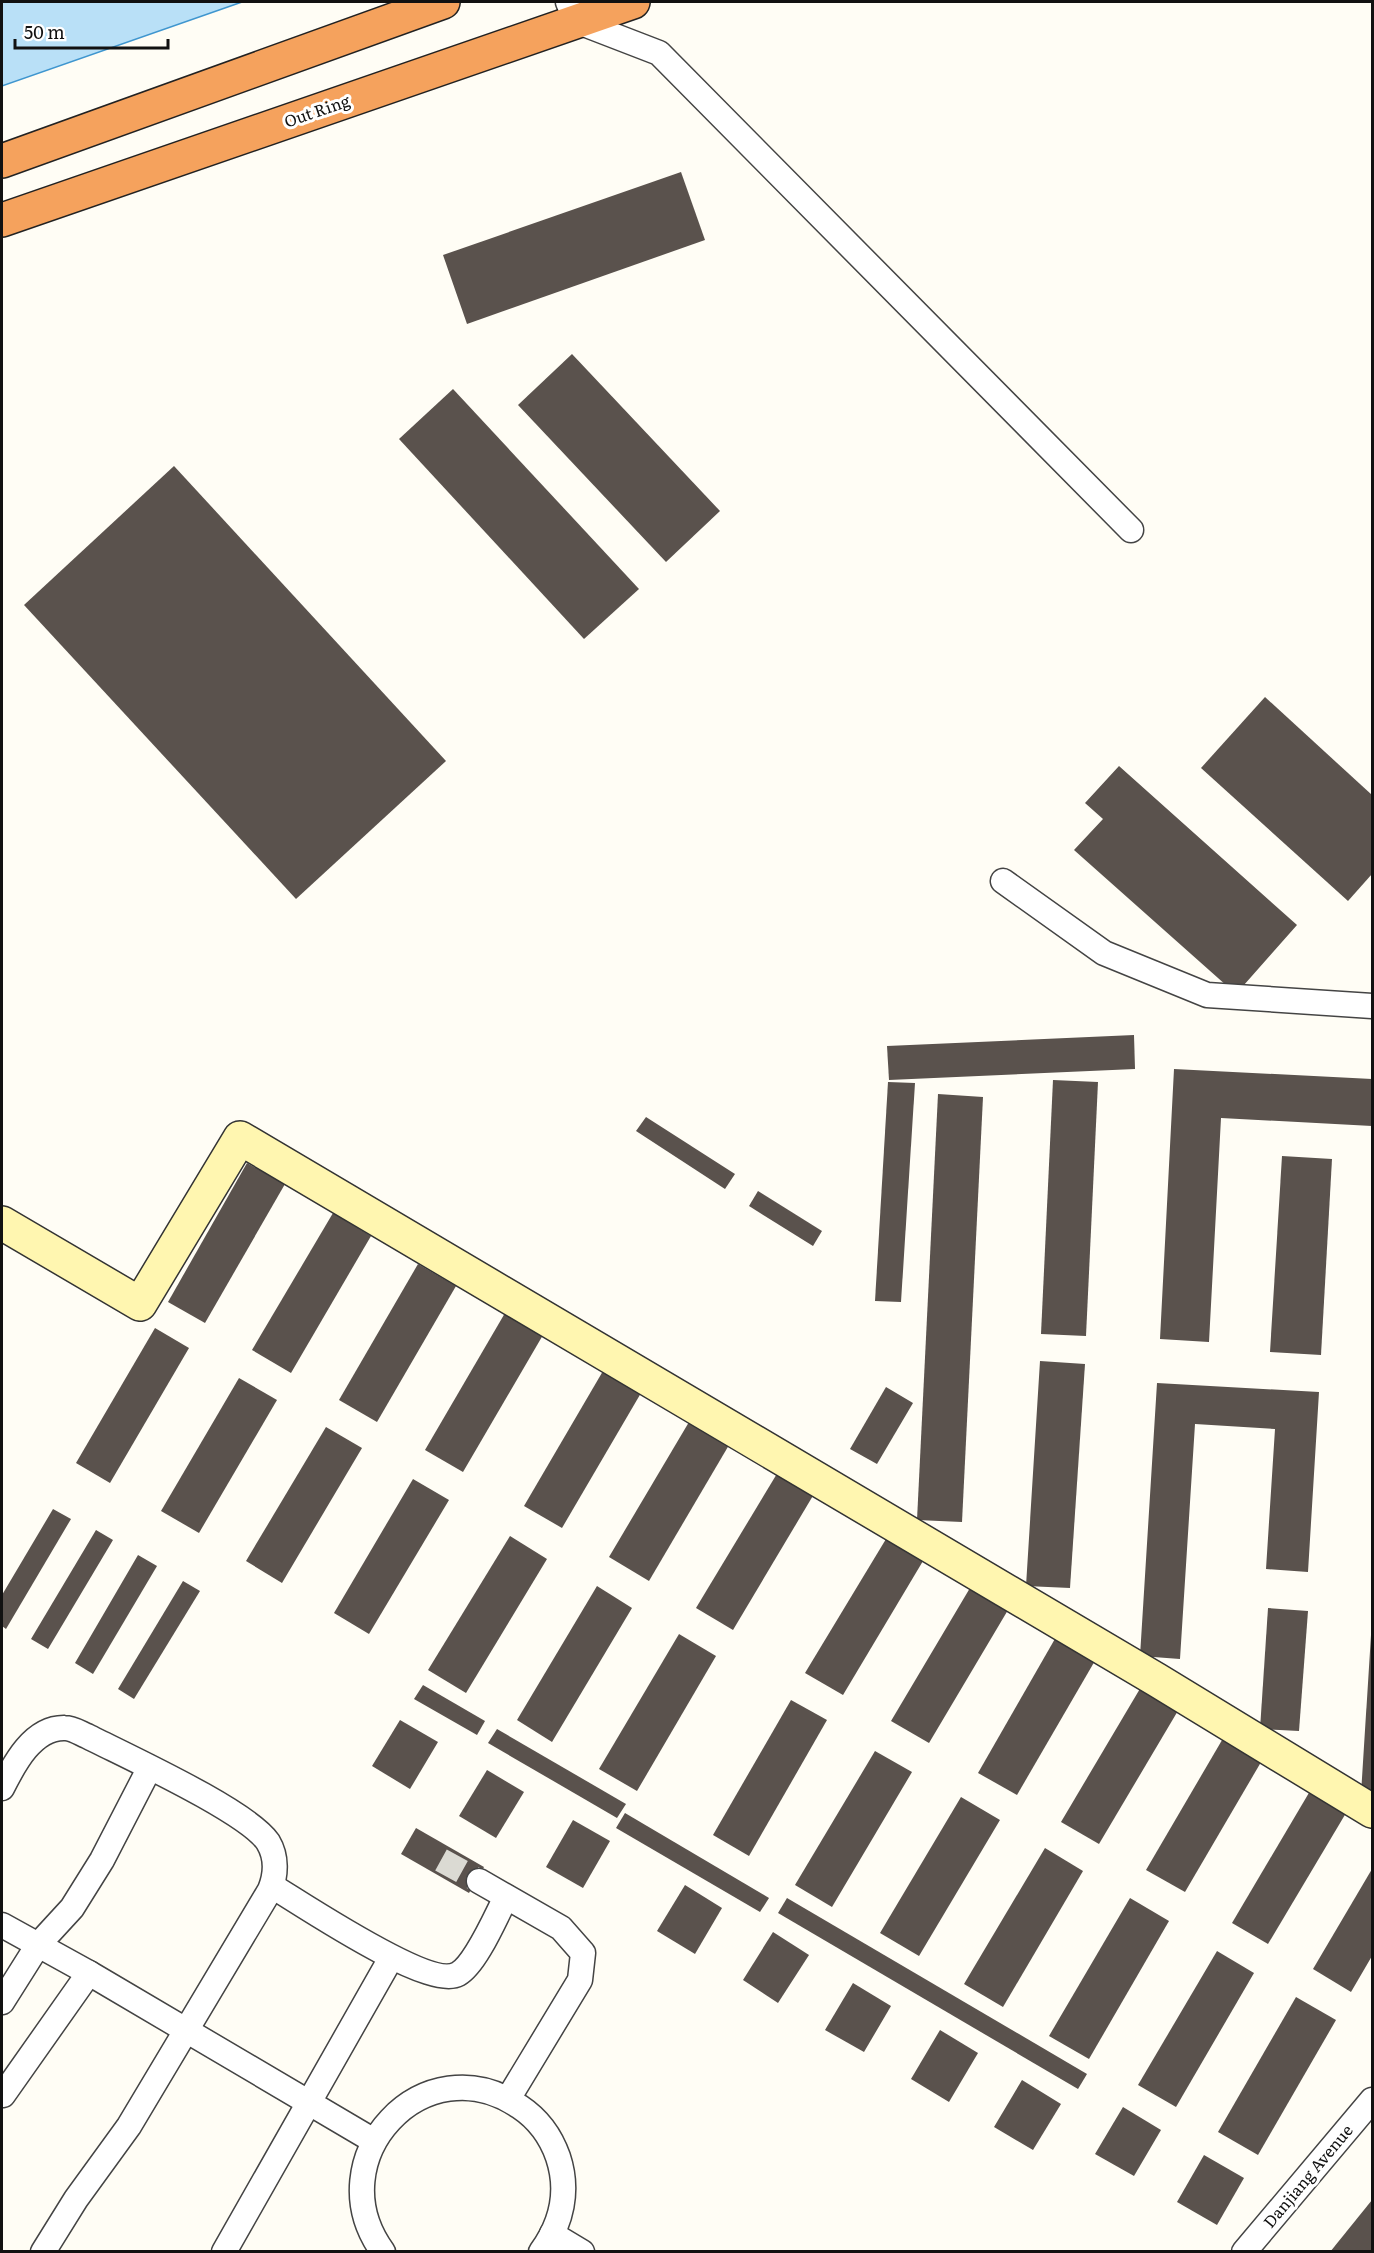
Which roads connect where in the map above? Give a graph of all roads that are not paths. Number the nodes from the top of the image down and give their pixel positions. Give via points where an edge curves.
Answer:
1 (443, 2) edge
2 (633, 2) edge
3 (572, 11) edge
4 (2, 161) edge
5 (2, 220) edge
6 (1131, 530) dead end
7 (1003, 881) dead end
8 (1372, 1006) edge
9 (2, 1224) edge
10 (149, 1769) junction
11 (2, 1788) edge
12 (1372, 1811) edge
13 (479, 1881) tunnel mouth
14 (272, 1886) junction
15 (507, 1897) junction
16 (2, 1925) edge
17 (38, 1945) junction
18 (391, 1958) junction
19 (88, 1973) junction
20 (2, 2002) edge
21 (187, 2030) junction
22 (3, 2095) dead end
23 (508, 2099) junction
24 (1372, 2100) edge
25 (310, 2101) junction
26 (1372, 2112) edge
27 (374, 2141) junction
28 (547, 2243) edge
29 (43, 2252) edge
30 (224, 2252) edge
31 (383, 2252) edge
32 (582, 2252) edge
33 (1244, 2252) edge
34 (1255, 2252) edge

1 - 4 highway
2 - 3 highway, Out Ring
3 - 5 highway, Out Ring
3 - 6 street via 659,53
7 - 8 street via 1104,953 1207,995
9 - 12 street via 140,1304 240,1138
10 - 11 street via 66,1727 50,1730 32,1742 15,1761
10 - 14 street via 244,1818 258,1831 274,1858
10 - 17 street via 72,1908
13 - 15 street
14 - 18 street
14 - 21 street
15 - 18 street via 469,1964 458,1974 435,1975
15 - 23 street via 561,1928 583,1953 584,1967 580,1980
16 - 17 street
17 - 19 street
17 - 20 street
18 - 25 street
19 - 21 street
19 - 22 street
21 - 25 street
21 - 29 street via 129,2126
23 - 27 street via 466,2088 433,2092 404,2107
23 - 28 street via 539,2122 558,2158 563,2199
24 - 33 street, Danjiang Avenue
25 - 27 street
25 - 30 street
26 - 34 street, Danjiang Avenue
27 - 31 street via 365,2163 362,2198 372,2233
28 - 32 street

